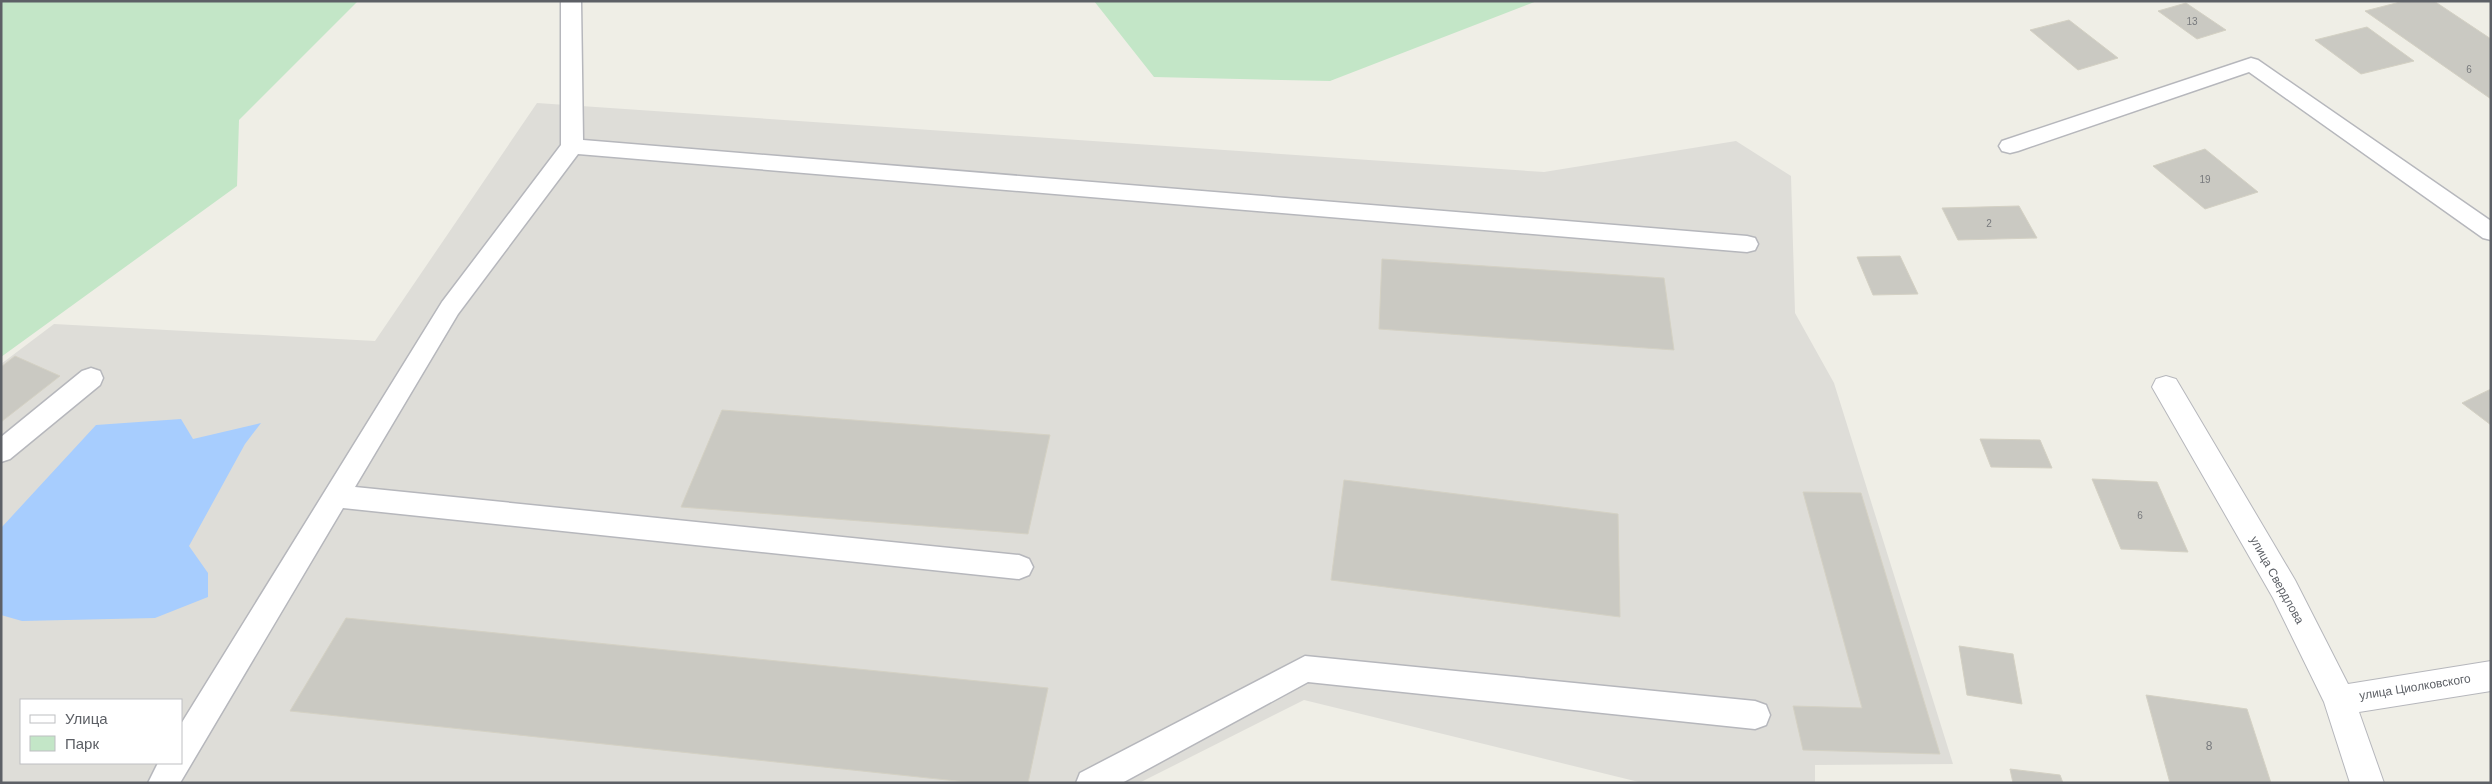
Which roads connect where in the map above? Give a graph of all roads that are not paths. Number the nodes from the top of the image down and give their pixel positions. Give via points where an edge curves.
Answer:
1 (571, 1) edge
2 (572, 146) junction
3 (2010, 146) dead end
4 (2491, 232) edge
5 (1747, 244) dead end
6 (91, 378) dead end
7 (2166, 387) dead end
8 (1, 452) edge
9 (334, 496) junction
10 (1019, 567) dead end
11 (2491, 676) edge
12 (2339, 700) junction
13 (1755, 714) dead end
14 (182, 750) edge
15 (174, 764) edge
16 (163, 783) edge
17 (1091, 783) edge
18 (2367, 783) edge

1 - 2 lane
2 - 5 lane
2 - 9 lane via 450,308
3 - 4 lane via 2251,64
6 - 8 lane
7 - 12 street, улица Свердлова via 2284,589
9 - 10 lane
9 - 14 lane
11 - 12 street, улица Циолковского
12 - 18 street, улица Свердлова
13 - 17 lane via 1305,670
15 - 16 lane

